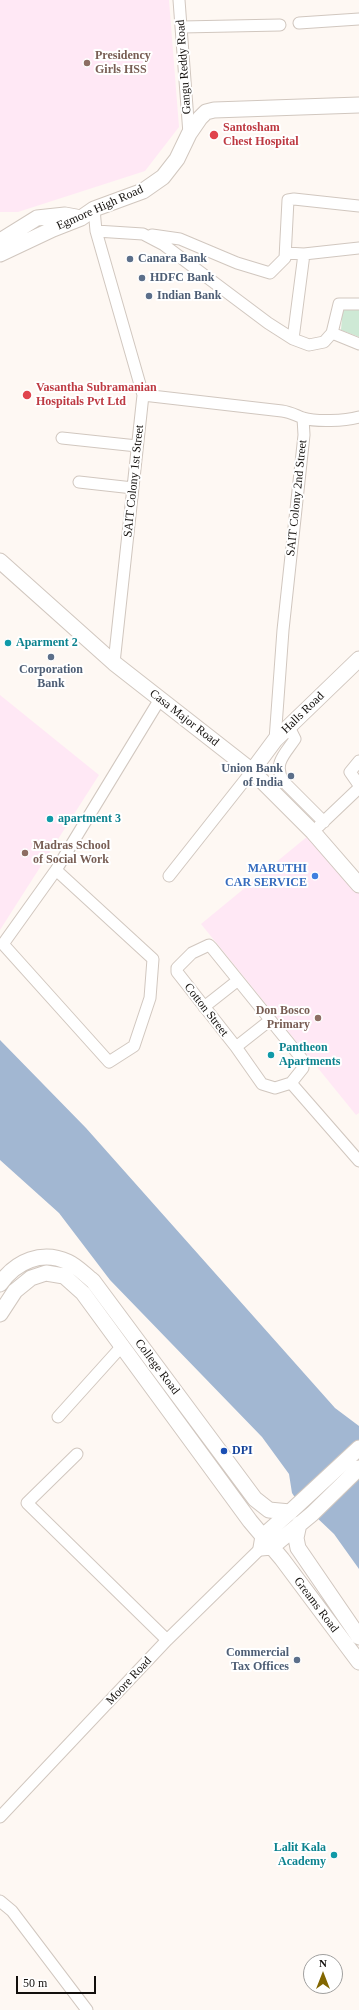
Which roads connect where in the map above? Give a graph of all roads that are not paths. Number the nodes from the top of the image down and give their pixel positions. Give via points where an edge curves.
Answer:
1 (179, 0) edge
2 (359, 19) edge
3 (299, 23) dead end
4 (280, 25) dead end
5 (182, 27) junction
6 (359, 106) edge
7 (189, 134) junction
8 (359, 206) edge
9 (94, 209) junction
10 (81, 218) junction
11 (96, 231) junction
12 (143, 234) junction
13 (0, 241) edge
14 (359, 248) edge
15 (286, 253) junction
16 (0, 254) edge
17 (304, 254) junction
18 (359, 304) edge
19 (332, 332) junction
20 (293, 338) junction
21 (359, 344) edge
22 (143, 395) junction
23 (303, 418) junction
24 (359, 418) edge
25 (62, 438) dead end
26 (137, 446) junction
27 (79, 482) dead end
28 (133, 488) junction
29 (0, 561) edge
30 (6, 572) edge
31 (359, 659) edge
32 (114, 663) junction
33 (160, 699) junction
34 (289, 727) junction
35 (273, 742) junction
36 (359, 761) edge
37 (248, 767) junction
38 (359, 786) edge
39 (268, 787) junction
40 (318, 827) junction
41 (56, 870) junction
42 (169, 876) dead end
43 (359, 885) edge
44 (238, 981) junction
45 (204, 1007) junction
46 (269, 1021) junction
47 (236, 1047) junction
48 (290, 1083) junction
49 (359, 1161) edge
50 (0, 1284) edge
51 (0, 1314) edge
52 (122, 1346) junction
53 (58, 1417) dead end
54 (359, 1448) edge
55 (77, 1454) dead end
56 (359, 1468) edge
57 (295, 1507) junction
58 (299, 1524) junction
59 (265, 1544) junction
60 (359, 1637) edge
61 (167, 1640) junction
62 (359, 1662) edge
63 (0, 1817) edge
64 (0, 1901) edge
65 (87, 2010) edge

1 - 5 street, Gangu Reddy Road
2 - 3 street
4 - 5 street
5 - 7 street, Gangu Reddy Road
6 - 7 main road, Egmore High Road via 214,110 206,112
7 - 9 main road, Egmore High Road via 177,160 163,177 143,191
8 - 15 street via 288,200
9 - 10 main road, Egmore High Road
9 - 11 street, SAIT Colony 1st Street
10 - 13 main road via 65,215 37,218
10 - 16 main road, Egmore High Road via 53,228
11 - 12 street
11 - 22 street, SAIT Colony 1st Street
12 - 15 street via 180,239 237,264 270,273 285,258
12 - 20 street via 164,245 268,324
14 - 17 street
15 - 17 street
17 - 20 street
18 - 19 street via 339,304
19 - 20 street via 324,342 309,345
19 - 21 street
22 - 23 street, SAIT Colony 2nd Street via 293,412
22 - 26 street, SAIT Colony 1st Street
23 - 24 street via 346,421
23 - 35 street, SAIT Colony 2nd Street via 304,435
25 - 26 street
26 - 28 street, SAIT Colony 1st Street
27 - 28 street
28 - 32 street, SAIT Colony 1st Street
29 - 30 main road, Casa Major Road
30 - 32 main road, Casa Major Road
31 - 34 main road, Halls Road
32 - 33 main road, Casa Major Road
33 - 37 main road, Casa Major Road
33 - 41 street
34 - 35 main road, Halls Road
34 - 40 street via 295,740 278,762 279,774
35 - 37 main road, Halls Road
35 - 39 main road via 266,759
36 - 38 street via 350,772
37 - 39 main road, Casa Major Road
37 - 42 street
38 - 40 street
39 - 40 main road, Casa Major Road
40 - 43 main road, Casa Major Road
41 - 41 street via 153,959 150,998 134,1046 109,1062 3,944
44 - 45 street
44 - 45 street, Cotton Street via 209,945 192,953 177,968 177,972
44 - 46 street, Cotton Street
45 - 47 street, Cotton Street
46 - 47 street
46 - 48 street, Cotton Street via 303,1063 303,1068
47 - 48 street, Cotton Street via 265,1087 275,1088
48 - 49 street
50 - 57 main road, College Road via 23,1261 45,1256 68,1262 93,1281 255,1499 269,1510
51 - 52 main road, College Road via 15,1291 31,1278 46,1273 64,1276 83,1293
52 - 53 street
52 - 59 main road, College Road
54 - 57 main road
55 - 61 street via 27,1503
56 - 58 main road
57 - 59 main road
58 - 59 main road
58 - 60 main road, Greams Road via 296,1538 298,1548
59 - 61 street, Moore Road
59 - 62 main road, Greams Road
61 - 63 street, Moore Road
64 - 65 street via 12,1911

